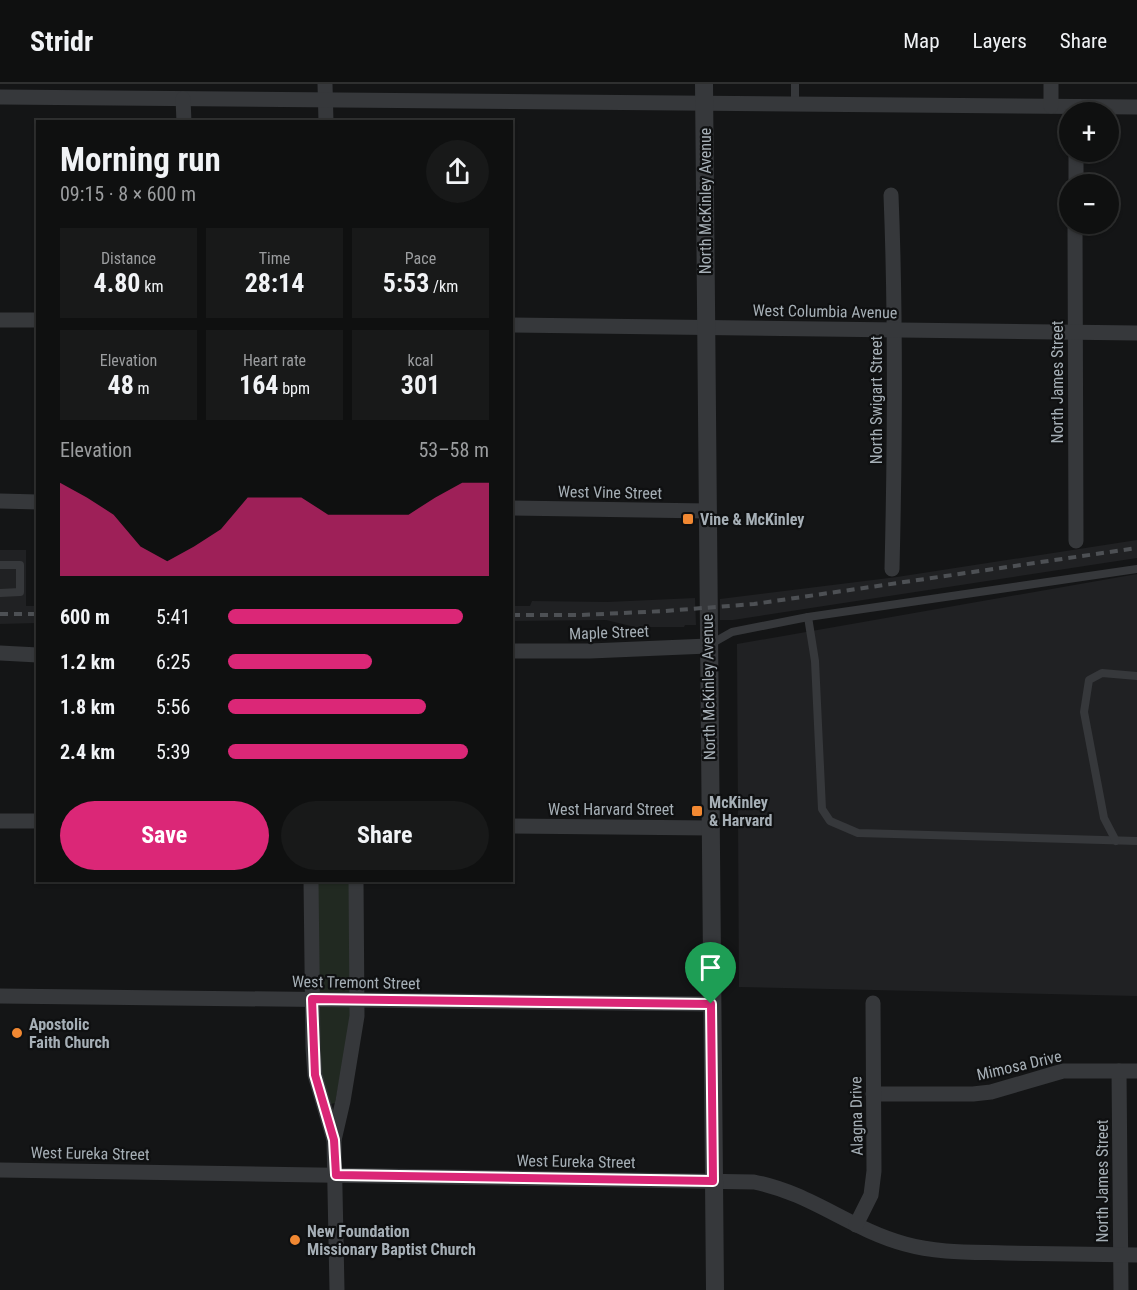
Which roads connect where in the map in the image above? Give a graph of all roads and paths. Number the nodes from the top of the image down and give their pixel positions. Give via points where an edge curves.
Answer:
1 (325, 84) edge
2 (704, 84) edge
3 (795, 84) edge
4 (1051, 84) edge
5 (0, 97) edge
6 (183, 99) junction
7 (326, 100) junction
8 (705, 103) junction
9 (795, 103) junction
10 (1051, 106) junction
11 (1059, 107) edge
12 (1137, 107) edge
13 (1119, 108) edge
14 (184, 120) edge
15 (326, 120) edge
16 (891, 195) dead end
17 (1076, 234) edge
18 (0, 320) edge
19 (36, 320) edge
20 (513, 325) edge
21 (705, 327) junction
22 (894, 330) junction
23 (1076, 332) junction
24 (1137, 333) edge
25 (0, 501) edge
26 (36, 501) edge
27 (513, 508) edge
28 (708, 511) junction
29 (1076, 541) dead end
30 (0, 565) edge
31 (892, 569) dead end
32 (1137, 569) edge
33 (0, 592) edge
34 (808, 617) junction
35 (708, 646) junction
36 (513, 651) edge
37 (0, 653) edge
38 (36, 655) edge
39 (1137, 676) edge
40 (0, 821) edge
41 (36, 821) edge
42 (513, 826) edge
43 (710, 828) junction
44 (1116, 841) junction
45 (1137, 841) edge
46 (311, 882) edge
47 (356, 882) edge
48 (0, 996) edge
49 (312, 999) junction
50 (357, 1000) junction
51 (873, 1003) dead end
52 (711, 1004) junction
53 (1119, 1071) junction
54 (1137, 1071) edge
55 (873, 1094) junction
56 (334, 1140) junction
57 (0, 1170) edge
58 (336, 1175) junction
59 (713, 1181) junction
60 (856, 1225) junction
61 (1120, 1255) junction
62 (1137, 1255) edge
63 (337, 1290) edge
64 (714, 1290) edge
65 (1121, 1290) edge

1 - 7 street
2 - 8 street, North McKinley Avenue
3 - 9 lane
4 - 10 street
5 - 6 street
6 - 7 street
6 - 14 street
7 - 8 street
7 - 15 street
8 - 9 street
8 - 21 street, North McKinley Avenue
9 - 10 street
10 - 11 street
12 - 13 street
16 - 22 street, North Swigart Street
17 - 23 street, North James Street
18 - 19 street
20 - 21 street, West Columbia Avenue
21 - 22 street, West Columbia Avenue
21 - 28 street, North McKinley Avenue
22 - 23 street, West Columbia Avenue
22 - 31 street, North Swigart Street
23 - 24 street, West Columbia Avenue
23 - 29 street, North James Street
25 - 26 street
27 - 28 street, West Vine Street
28 - 35 street, North McKinley Avenue
30 - 33 lane via 20,565 20,592
32 - 34 lane
34 - 35 lane via 732,632
34 - 44 lane via 815,661 822,809 830,821 858,832
35 - 36 street, Maple Street
35 - 43 street, North McKinley Avenue
37 - 38 street
39 - 44 lane via 1102,673 1089,680 1084,712 1104,818
40 - 41 street
42 - 43 street, West Harvard Street
43 - 52 street, North McKinley Avenue
44 - 45 lane
46 - 49 street
47 - 50 street
48 - 49 street, West Tremont Street
49 - 50 street, West Tremont Street
49 - 56 street via 315,1075
50 - 52 street, West Tremont Street
50 - 56 street
51 - 55 street, Alagna Drive
52 - 59 street, North McKinley Avenue
53 - 54 street, Mimosa Drive
53 - 55 street, Mimosa Drive via 1063,1071 973,1094
53 - 61 street, North James Street
55 - 60 street, Alagna Drive via 873,1186
56 - 58 street
57 - 58 street, West Eureka Street
58 - 59 street, West Eureka Street
58 - 63 street
59 - 60 street, West Eureka Street via 774,1186
59 - 64 street, North McKinley Avenue
60 - 61 street, West Eureka Street via 876,1236 932,1249
61 - 62 street, West Eureka Street
61 - 65 street, North James Street

